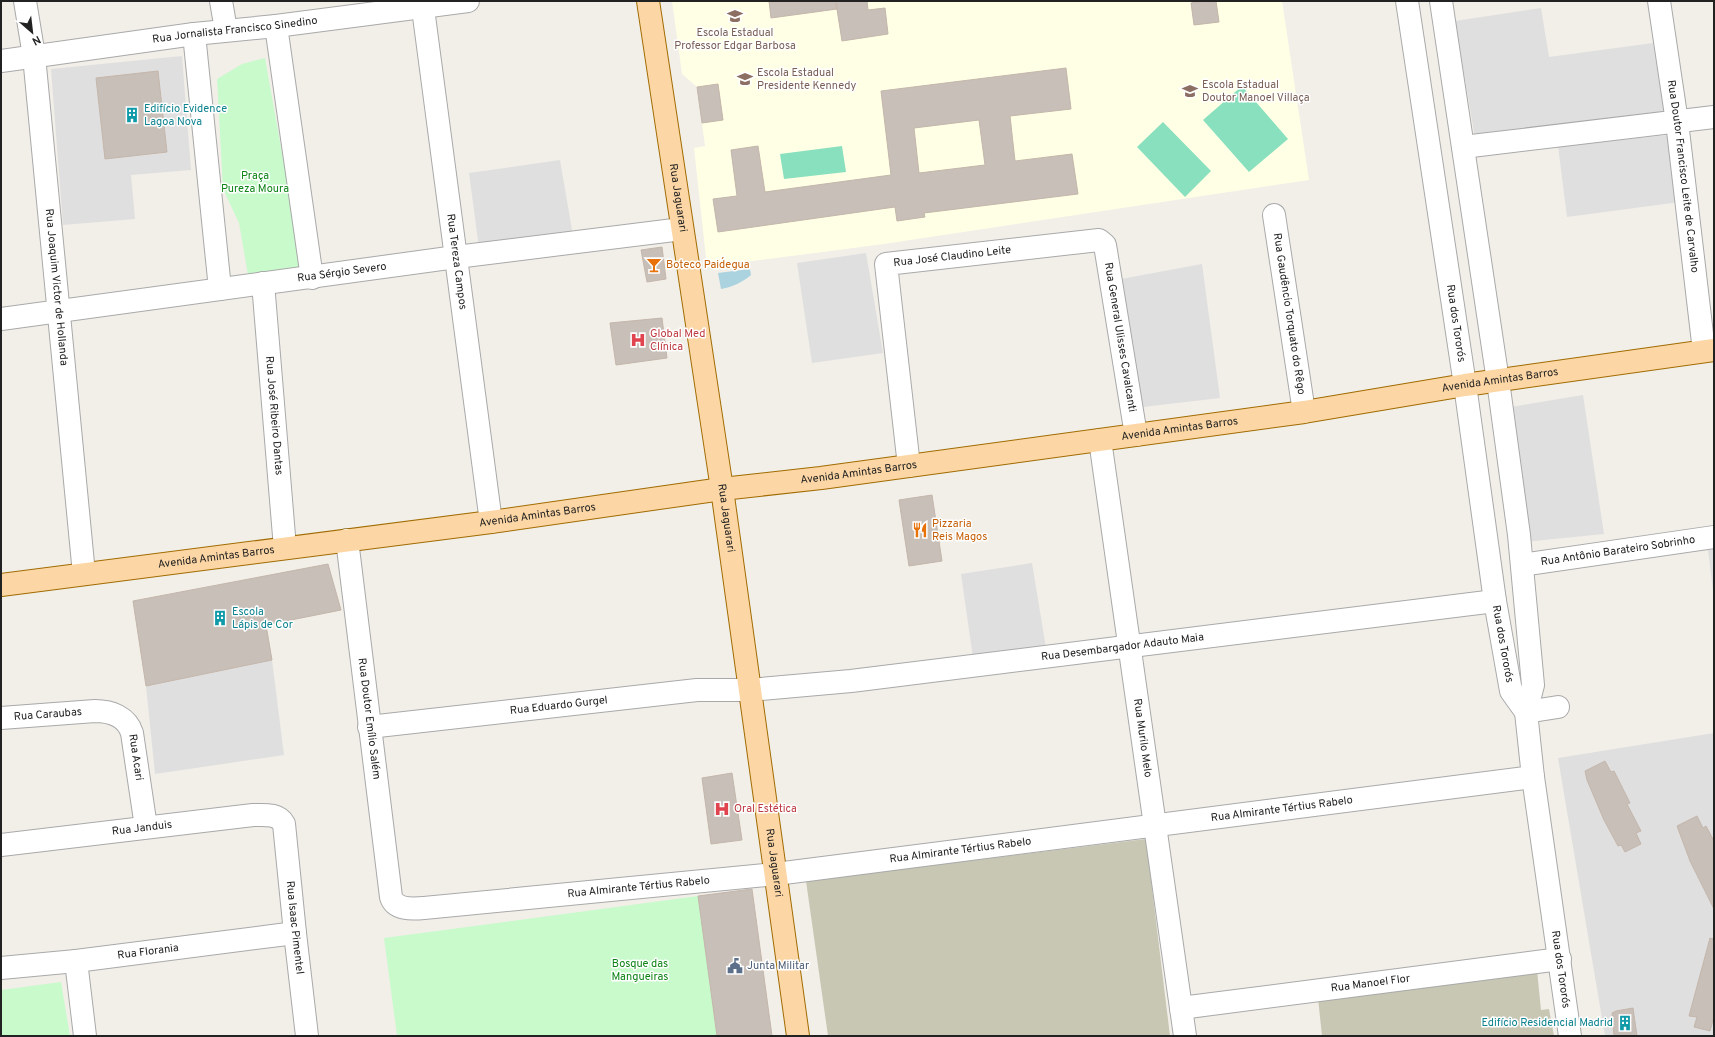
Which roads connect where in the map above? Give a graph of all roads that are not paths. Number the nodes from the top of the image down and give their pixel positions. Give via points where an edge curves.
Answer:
1 (24, 1) edge
2 (221, 1) edge
3 (468, 1) edge
4 (648, 1) edge
5 (1407, 1) edge
6 (1441, 1) edge
7 (1659, 1) edge
8 (422, 4) edge
9 (276, 26) junction
10 (226, 30) junction
11 (194, 34) junction
12 (34, 56) junction
13 (1, 61) edge
14 (1714, 117) edge
15 (1677, 122) junction
16 (1463, 148) junction
17 (1274, 215) dead end
18 (682, 229) junction
19 (1102, 241) joint
20 (456, 257) junction
21 (312, 278) junction
22 (263, 283) junction
23 (220, 289) junction
24 (59, 311) junction
25 (1, 319) edge
26 (1709, 351) edge
27 (1498, 381) junction
28 (1465, 385) junction
29 (1304, 412) junction
30 (1136, 435) junction
31 (1100, 440) junction
32 (909, 466) junction
33 (722, 489) junction
34 (491, 522) junction
35 (1519, 535) junction
36 (1714, 537) edge
37 (347, 540) junction
38 (1488, 540) junction
39 (285, 548) junction
40 (1522, 565) junction
41 (84, 574) junction
42 (1, 585) edge
43 (1495, 601) junction
44 (1129, 647) junction
45 (750, 690) junction
46 (1558, 707) dead end
47 (95, 711) joint
48 (1526, 712) junction
49 (1, 718) edge
50 (369, 727) junction
51 (1533, 778) junction
52 (282, 820) joint
53 (1154, 826) junction
54 (146, 827) junction
55 (1, 845) edge
56 (776, 874) junction
57 (390, 897) joint
58 (295, 933) junction
59 (1560, 959) junction
60 (76, 961) junction
61 (1, 968) edge
62 (1181, 1008) junction
63 (85, 1036) edge
64 (307, 1036) edge
65 (798, 1036) edge
66 (1185, 1036) edge
67 (1570, 1036) edge

1 - 12 street, Rua Joaquim Victor de Hollanda
2 - 10 street
3 - 8 street, Rua Jornalista Francisco Sinedino
4 - 18 main road, Rua Jaguarari
5 - 28 street, Rua dos Tororós
6 - 16 street, Rua dos Tororós
7 - 15 street, Rua Doutor Francisco Leite de Carvalho
8 - 9 street, Rua Jornalista Francisco Sinedino
8 - 20 street, Rua Tereza Campos
9 - 10 street, Rua Jornalista Francisco Sinedino
9 - 21 street
10 - 11 street, Rua Jornalista Francisco Sinedino
11 - 12 street, Rua Jornalista Francisco Sinedino
11 - 23 street
12 - 13 street, Rua Jornalista Francisco Sinedino
12 - 24 street, Rua Joaquim Victor de Hollanda
14 - 15 street
15 - 16 street
15 - 26 street, Rua Doutor Francisco Leite de Carvalho
16 - 27 street, Rua dos Tororós
17 - 29 street, Rua Gaudêncio Torquato do Rêgo
18 - 20 street, Rua Sérgio Severo
18 - 33 main road, Rua Jaguarari
19 - 30 street, Rua General Ulisses Cavalcanti via 1105,245
19 - 32 street, Rua José Claudino Leite via 886,264
20 - 21 street, Rua Sérgio Severo
20 - 34 street, Rua Tereza Campos
21 - 22 street, Rua Sérgio Severo
22 - 23 street, Rua Sérgio Severo
22 - 39 street, Rua José Ribeiro Dantas
23 - 24 street, Rua Sérgio Severo
24 - 25 street, Rua Sérgio Severo
24 - 41 street, Rua Joaquim Victor de Hollanda
26 - 27 main road, Avenida Amintas Barros
27 - 28 main road, Avenida Amintas Barros
27 - 35 street, Rua dos Tororós
28 - 29 main road, Avenida Amintas Barros
28 - 38 street, Rua dos Tororós
29 - 30 main road, Avenida Amintas Barros
30 - 31 main road, Avenida Amintas Barros
31 - 32 main road, Avenida Amintas Barros
31 - 44 street, Rua Murilo Melo
32 - 33 main road, Avenida Amintas Barros
33 - 34 main road, Avenida Amintas Barros
33 - 45 main road, Rua Jaguarari
34 - 37 main road, Avenida Amintas Barros
35 - 38 street
35 - 40 street, Rua dos Tororós
36 - 40 street, Rua Antônio Barateiro Sobrinho
37 - 39 main road, Avenida Amintas Barros
37 - 50 street, Rua Doutor Emílio Salém
38 - 43 street, Rua dos Tororós
39 - 41 main road, Avenida Amintas Barros
40 - 48 street, Rua dos Tororós via 1533,685
41 - 42 main road, Avenida Amintas Barros
43 - 44 street, Rua Desembargador Adauto Maia
43 - 48 street, Rua dos Tororós via 1511,691
44 - 45 street, Rua Desembargador Adauto Maia via 851,681
44 - 53 street, Rua Murilo Melo
45 - 50 street, Rua Eduardo Gurgel via 697,690
45 - 56 main road, Rua Jaguarari
46 - 48 street
47 - 49 street, Rua Caraubas
47 - 54 street, Rua Acari via 115,714 126,722 130,729
48 - 51 street, Rua dos Tororós
50 - 57 street, Rua Doutor Emílio Salém
51 - 53 street, Rua Almirante Tértius Rabelo
51 - 59 street, Rua dos Tororós
52 - 54 street, Rua Janduis via 272,816 253,815
52 - 58 street, Rua Isaac Pimentel
53 - 56 street, Rua Almirante Tértius Rabelo
53 - 62 street, Rua Murilo Melo
54 - 55 street, Rua Janduis
56 - 57 street, Rua Almirante Tértius Rabelo via 424,908 403,907 393,902
56 - 65 main road, Rua Jaguarari
58 - 60 street, Rua Florania
58 - 64 street, Rua Isaac Pimentel
59 - 62 street, Rua Manoel Flor
59 - 67 street, Rua dos Tororós
60 - 61 street, Rua Florania
60 - 63 street
62 - 66 street, Rua Murilo Melo

